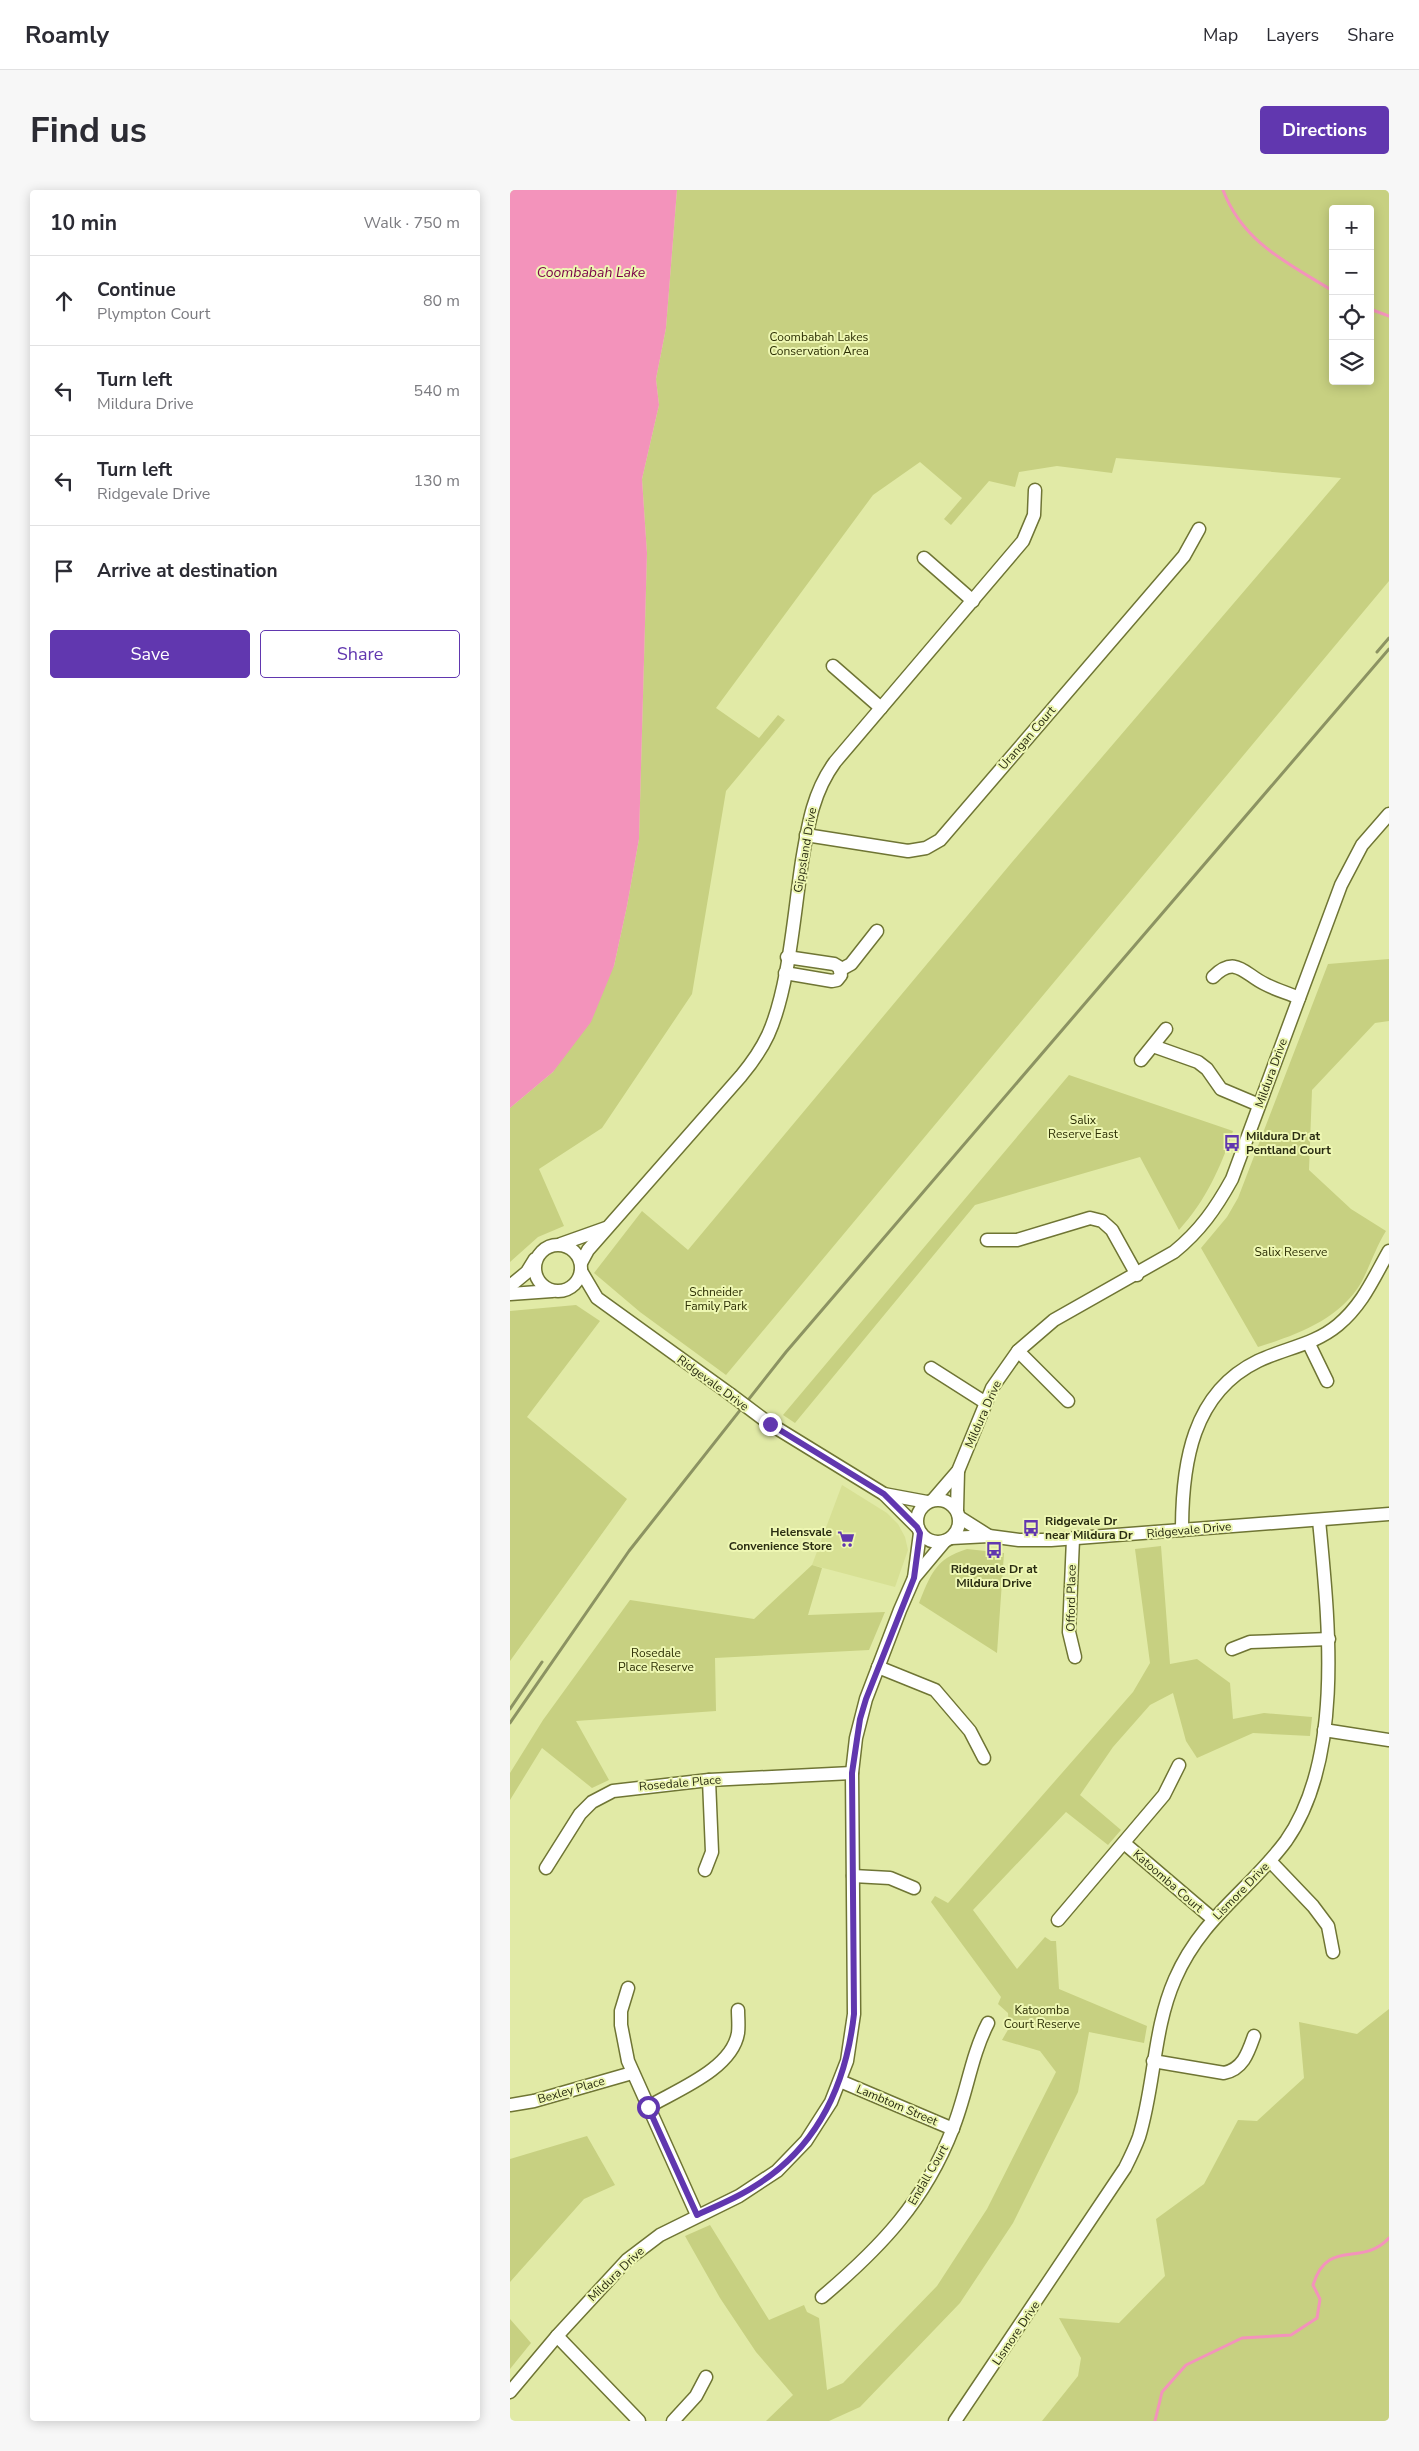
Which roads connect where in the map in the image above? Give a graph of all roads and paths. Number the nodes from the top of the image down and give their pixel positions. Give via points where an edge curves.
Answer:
1 (1035, 490) dead end
2 (1199, 529) dead end
3 (924, 558) dead end
4 (973, 600) junction
5 (833, 666) dead end
6 (881, 708) junction
7 (1389, 814) edge
8 (806, 835) junction
9 (877, 931) dead end
10 (787, 957) junction
11 (840, 970) junction
12 (785, 973) junction
13 (1213, 977) dead end
14 (1299, 998) junction
15 (1166, 1029) dead end
16 (1153, 1046) junction
17 (1141, 1060) dead end
18 (1259, 1105) junction
19 (608, 1227) junction
20 (987, 1240) dead end
21 (561, 1244) junction
22 (1389, 1251) edge
23 (537, 1257) junction
24 (581, 1267) junction
25 (1137, 1275) junction
26 (1377, 1275) junction
27 (1389, 1281) edge
28 (510, 1286) edge
29 (558, 1291) junction
30 (510, 1294) edge
31 (596, 1298) junction
32 (1309, 1344) junction
33 (1018, 1351) junction
34 (931, 1368) dead end
35 (1327, 1381) dead end
36 (1068, 1401) dead end
37 (986, 1403) junction
38 (958, 1471) junction
39 (884, 1494) junction
40 (930, 1501) junction
41 (958, 1514) junction
42 (1389, 1514) edge
43 (1319, 1520) junction
44 (919, 1530) junction
45 (1182, 1530) junction
46 (989, 1536) junction
47 (1073, 1539) junction
48 (948, 1540) junction
49 (914, 1578) junction
50 (1329, 1640) junction
51 (1232, 1649) dead end
52 (1075, 1657) dead end
53 (878, 1667) junction
54 (1324, 1730) junction
55 (1389, 1740) edge
56 (984, 1758) dead end
57 (1179, 1765) dead end
58 (852, 1773) junction
59 (709, 1780) junction
60 (1124, 1843) junction
61 (1270, 1861) junction
62 (546, 1868) dead end
63 (705, 1870) dead end
64 (854, 1876) junction
65 (914, 1888) dead end
66 (1058, 1920) dead end
67 (1212, 1920) junction
68 (1332, 1952) dead end
69 (628, 1988) dead end
70 (738, 2010) dead end
71 (988, 2023) dead end
72 (1254, 2036) dead end
73 (1153, 2061) junction
74 (632, 2073) junction
75 (840, 2081) junction
76 (510, 2105) edge
77 (648, 2107) junction
78 (953, 2129) junction
79 (697, 2215) junction
80 (822, 2297) dead end
81 (556, 2336) junction
82 (706, 2377) dead end
83 (510, 2392) edge
84 (639, 2421) edge
85 (673, 2421) edge
86 (955, 2421) edge

1 - 4 street, Gippsland Drive via 1034,515 1026,536
2 - 8 street, Urangan Court via 1184,556 940,840 926,848 908,851
3 - 4 street
4 - 6 street, Gippsland Drive
5 - 6 street
6 - 8 street, Gippsland Drive via 828,772 814,802
7 - 14 street, Mildura Drive via 1351,862
8 - 10 street, Gippsland Drive
9 - 11 street via 851,964
10 - 11 street via 834,964
10 - 12 street, Gippsland Drive
11 - 12 street via 839,978 832,981
12 - 19 street, Gippsland Drive via 774,1020 750,1064
13 - 14 street via 1233,966 1244,969 1264,984
14 - 18 street, Mildura Drive
15 - 16 street
16 - 17 street
16 - 18 street via 1198,1062 1221,1089
18 - 25 street, Mildura Drive via 1232,1179 1214,1211 1174,1252
19 - 21 street, Gippsland Drive
19 - 24 street, Gippsland Drive via 588,1250
20 - 25 street via 1017,1240 1090,1218 1102,1221 1112,1230
21 - 23 street via 547,1247
21 - 24 street via 574,1250
22 - 26 street
23 - 28 street via 527,1272
23 - 29 street via 537,1278 548,1288
24 - 29 street via 575,1284
24 - 31 street, Ridgevale Drive
25 - 33 street, Mildura Drive via 1054,1320
26 - 27 street
26 - 32 street via 1352,1313
29 - 30 street, Ridgevale Drive
29 - 31 street, Ridgevale Drive
31 - 39 street, Ridgevale Drive, bridge via 770,1424
32 - 35 street
32 - 45 street via 1258,1361 1232,1378 1210,1402 1192,1438 1182,1500
33 - 36 street
33 - 37 street, Mildura Drive via 992,1388
34 - 37 street
37 - 38 street, Mildura Drive
38 - 40 street, Mildura Drive
38 - 41 street, Mildura Drive
39 - 40 street, Ridgevale Drive
39 - 44 street, Ridgevale Drive
40 - 41 street via 947,1501
40 - 44 street via 918,1513
41 - 46 street, Ridgevale Drive
41 - 48 street via 958,1529
42 - 43 street, Ridgevale Drive
43 - 45 street, Ridgevale Drive
43 - 50 street, Lismore Drive
44 - 48 street via 931,1541
44 - 49 street, Mildura Drive
45 - 47 street, Ridgevale Drive
46 - 47 street, Ridgevale Drive via 1036,1541
46 - 48 street, Ridgevale Drive
47 - 52 street, Offord Place via 1069,1632
48 - 49 street, Mildura Drive
49 - 53 street, Mildura Drive
50 - 51 street via 1250,1642
50 - 54 street, Lismore Drive via 1330,1674
53 - 56 street via 935,1690 970,1730
53 - 58 street, Mildura Drive via 860,1719
54 - 55 street
54 - 61 street, Lismore Drive via 1315,1775 1300,1819
57 - 60 street, Katoomba Court via 1164,1795
58 - 59 street, Rosedale Place
58 - 64 street, Mildura Drive
59 - 62 street, Rosedale Place via 624,1788 602,1795 580,1814
59 - 63 street via 712,1852
60 - 66 street, Katoomba Court
60 - 67 street, Katoomba Court
61 - 67 street, Lismore Drive
61 - 68 street via 1314,1906 1328,1926
64 - 65 street via 890,1878
64 - 75 street, Mildura Drive via 854,2014 850,2046
67 - 73 street, Lismore Drive via 1194,1943 1175,1979 1166,2002
69 - 74 street via 621,2011 621,2025
70 - 77 street via 738,2033 725,2059
71 - 78 street, Endall Court via 976,2046
72 - 73 street via 1248,2054 1234,2071 1224,2073
73 - 86 street, Lismore Drive via 1139,2138 1125,2168 1080,2246
74 - 76 street, Bexley Place
74 - 77 street
75 - 78 street, Lambtom Street
75 - 79 street, Mildura Drive via 818,2125 777,2171 739,2196
77 - 79 street
78 - 80 street, Endall Court via 929,2177 896,2227 864,2261
79 - 81 street, Mildura Drive via 660,2235 627,2260
81 - 83 street, Mildura Drive
81 - 84 street
82 - 85 street via 696,2396

